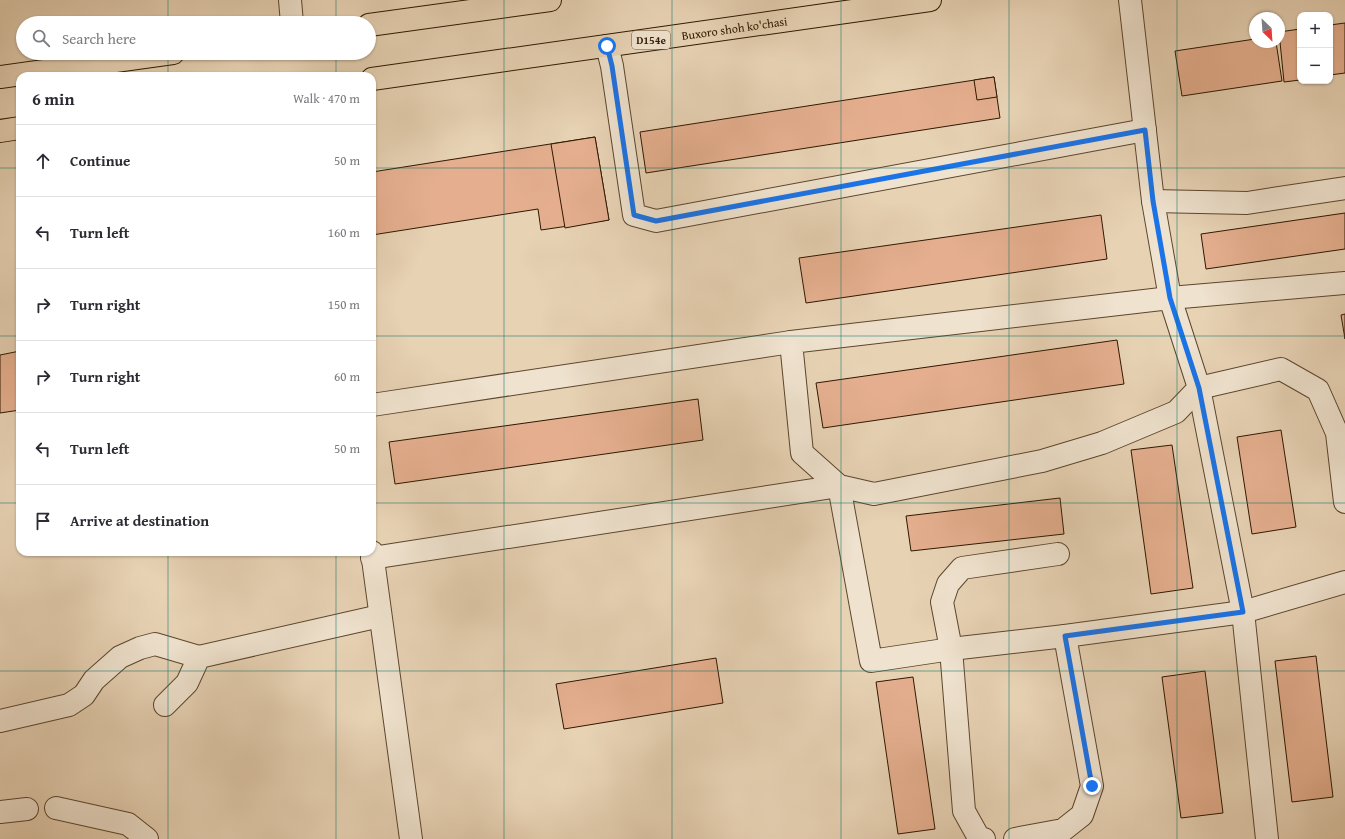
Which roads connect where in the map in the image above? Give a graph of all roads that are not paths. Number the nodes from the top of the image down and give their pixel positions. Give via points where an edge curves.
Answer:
1 (290, 0) edge
2 (550, 0) edge
3 (930, 0) edge
4 (1130, 0) edge
5 (291, 16) edge
6 (376, 24) edge
7 (607, 46) junction
8 (123, 60) edge
9 (36, 72) edge
10 (16, 75) edge
11 (0, 77) edge
12 (376, 78) edge
13 (16, 129) edge
14 (1145, 130) junction
15 (0, 131) edge
16 (1345, 188) edge
17 (1153, 201) junction
18 (1345, 284) edge
19 (1170, 298) junction
20 (791, 342) junction
21 (1199, 388) junction
22 (376, 404) edge
23 (839, 486) junction
24 (1345, 502) edge
25 (376, 554) edge
26 (1058, 554) dead end
27 (372, 556) edge
28 (1345, 582) edge
29 (1243, 612) junction
30 (380, 616) junction
31 (1065, 636) junction
32 (951, 649) junction
33 (200, 656) junction
34 (165, 705) dead end
35 (0, 721) edge
36 (56, 808) dead end
37 (27, 809) dead end
38 (0, 812) edge
39 (147, 839) edge
40 (410, 839) edge
41 (984, 839) edge
42 (1015, 839) edge
43 (1266, 839) edge

1 - 5 lane
2 - 6 main road
3 - 7 main road, Buxoro shoh ko'chasi / D154e
4 - 14 lane
7 - 12 main road, Buxoro shoh ko'chasi / D154e
7 - 14 lane via 634,215 656,221
8 - 9 main road
10 - 11 main road
13 - 15 main road
14 - 17 lane
16 - 17 lane via 1247,203
17 - 19 lane
18 - 19 lane
19 - 20 lane
19 - 21 lane
20 - 22 lane
20 - 23 lane via 802,453
21 - 23 lane via 1176,412 1102,443 1042,461 874,494
21 - 24 lane via 1281,369 1318,390 1337,433
21 - 29 lane
23 - 25 lane
23 - 32 lane via 871,661
26 - 32 lane via 962,568 948,584 942,602
27 - 30 lane
28 - 29 lane
29 - 31 lane
29 - 43 lane
30 - 33 lane
30 - 40 lane
31 - 32 lane
31 - 42 lane via 1092,786 1082,815 1063,830
32 - 41 lane via 964,811 979,838
33 - 34 lane via 187,683
33 - 35 lane via 155,644 140,648 120,658 94,680 84,695 69,704
36 - 39 lane via 128,824
37 - 38 lane

